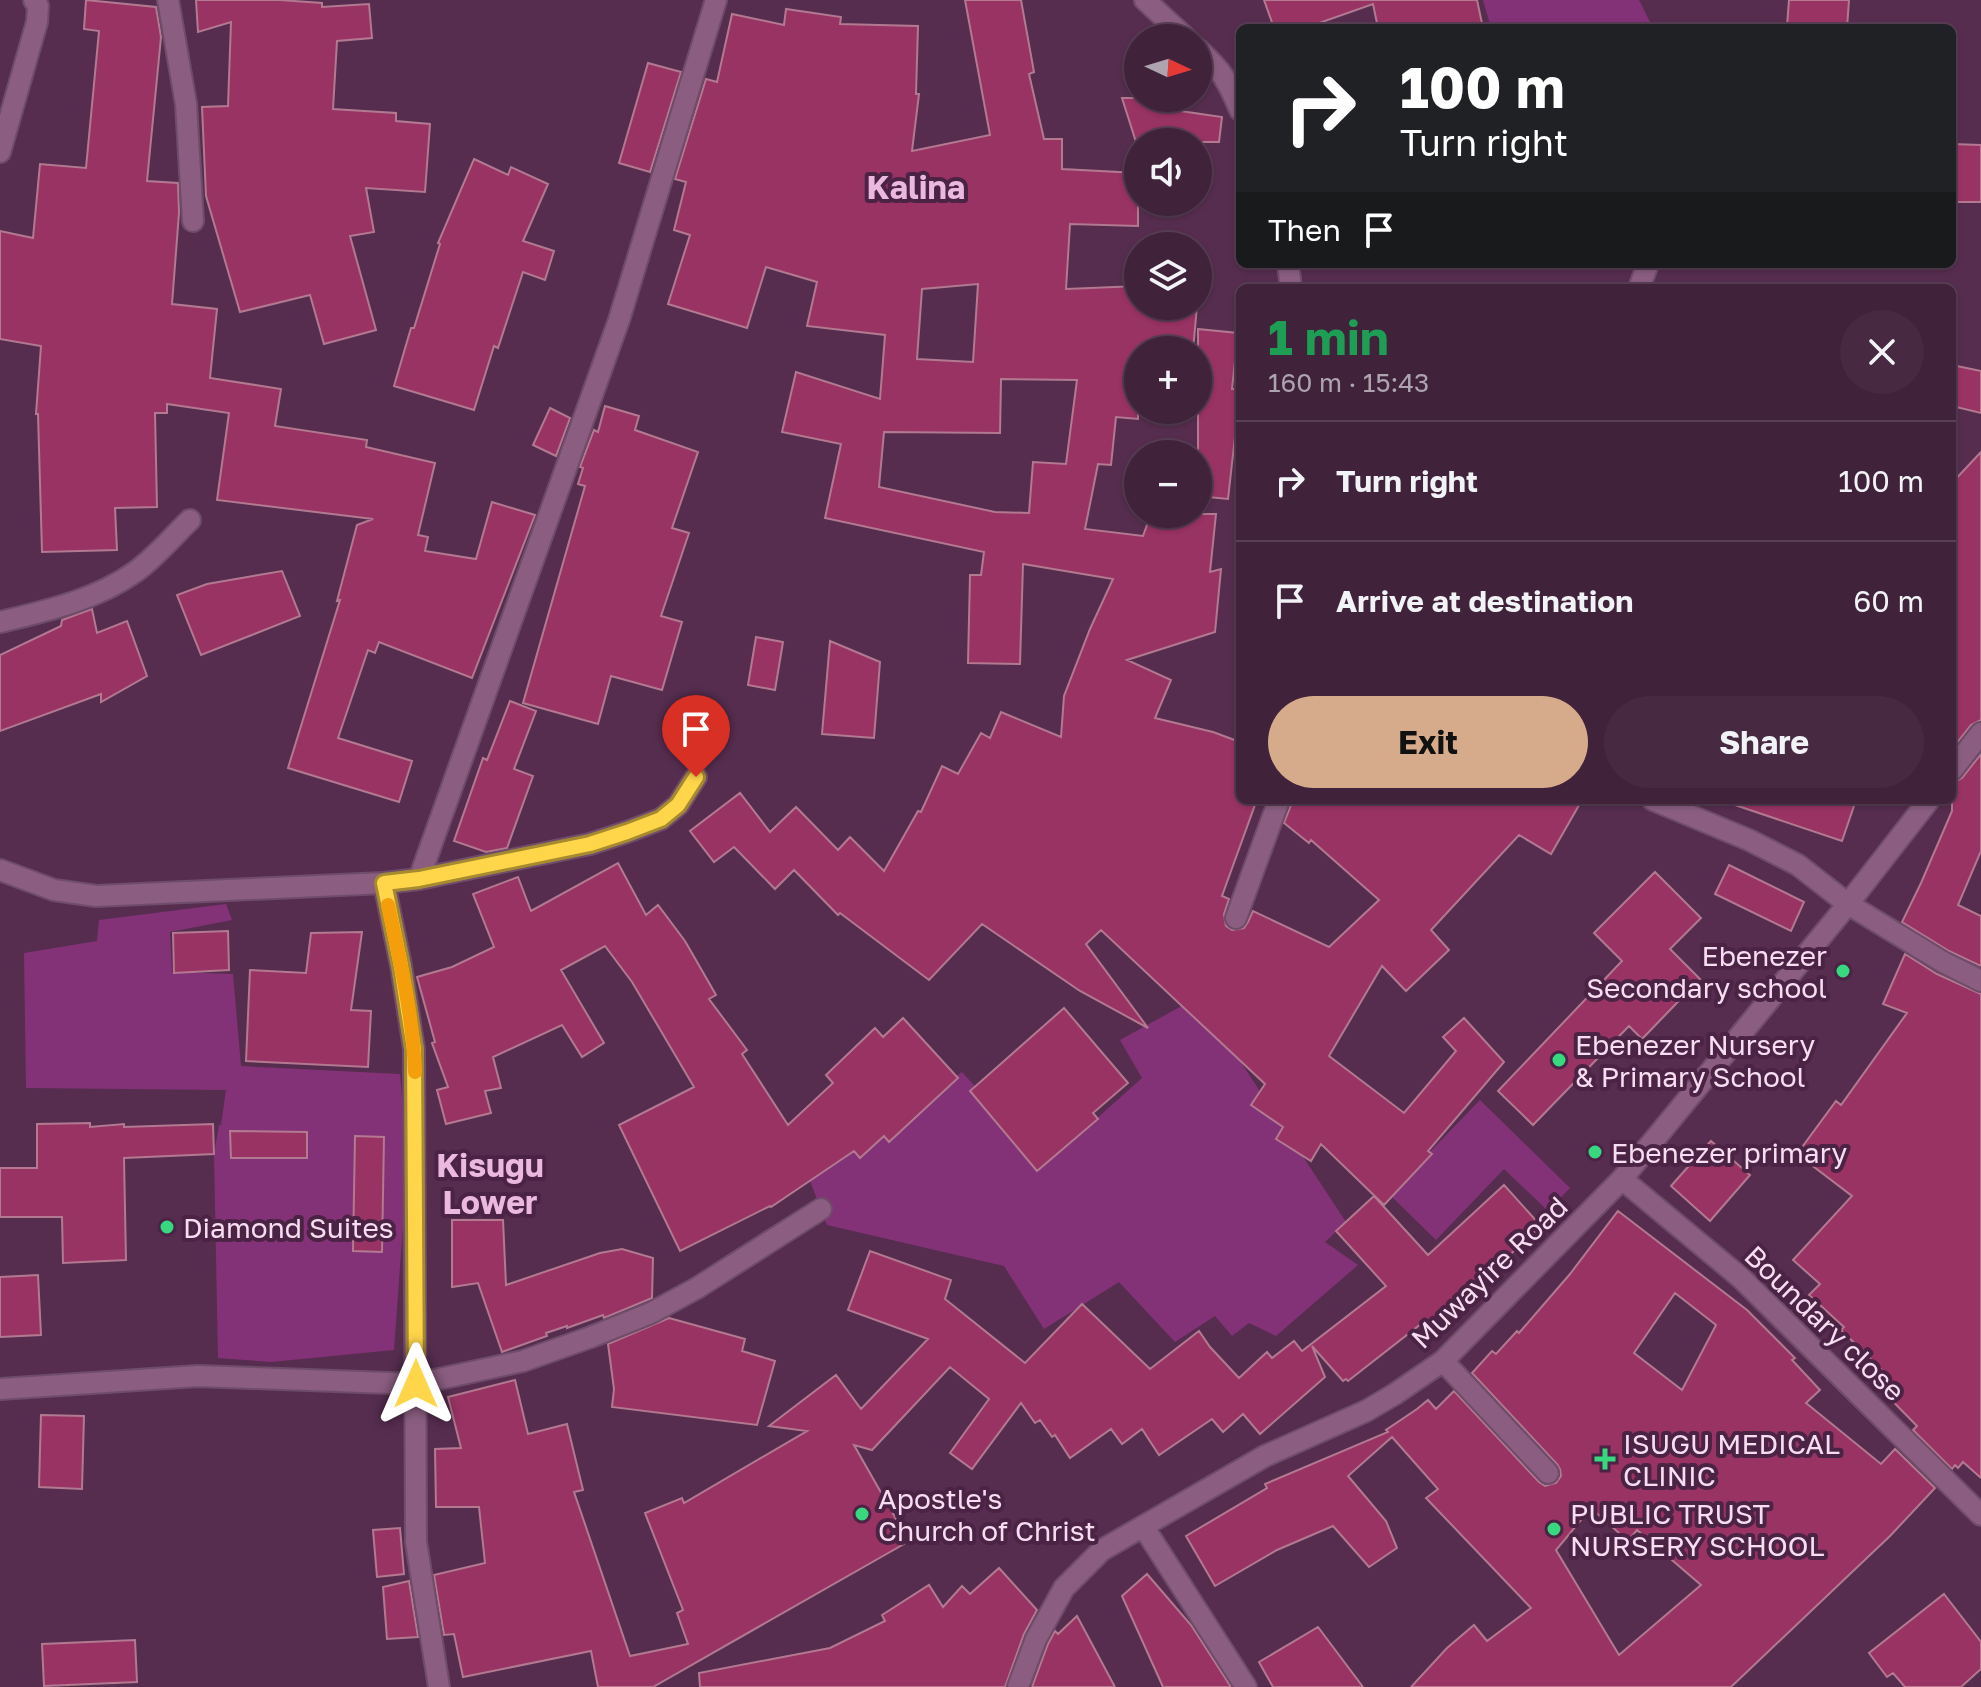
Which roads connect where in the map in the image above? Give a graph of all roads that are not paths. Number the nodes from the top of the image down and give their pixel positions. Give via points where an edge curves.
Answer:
1 (34, 0) edge
2 (168, 0) edge
3 (716, 0) edge
4 (1145, 0) edge
5 (1171, 24) edge
6 (1212, 62) edge
7 (1236, 101) edge
8 (0, 152) edge
9 (193, 221) dead end
10 (190, 520) dead end
11 (0, 622) edge
12 (1981, 733) edge
13 (1956, 765) edge
14 (696, 777) dead end
15 (1278, 804) edge
16 (1663, 804) edge
17 (1926, 804) edge
18 (0, 870) edge
19 (419, 879) junction
20 (384, 883) junction
21 (1848, 904) junction
22 (1236, 918) dead end
23 (1981, 981) edge
24 (1622, 1179) junction
25 (821, 1209) dead end
26 (1443, 1361) junction
27 (416, 1384) junction
28 (0, 1389) edge
29 (1548, 1473) dead end
30 (1981, 1515) edge
31 (1143, 1526) junction
32 (439, 1687) edge
33 (1018, 1687) edge
34 (1246, 1687) edge

1 - 8 street via 37,22
2 - 9 street via 186,104
3 - 19 street via 619,320
4 - 5 street
6 - 7 street
10 - 11 street via 114,586
12 - 13 street
14 - 19 street via 678,805 661,819 627,832
15 - 22 street
16 - 21 street via 1798,865
17 - 21 street, Muwayire Road
18 - 20 street via 54,890 96,896
19 - 20 street
20 - 27 street via 414,1049
21 - 23 street
21 - 24 street, Muwayire Road
24 - 26 street, Muwayire Road
24 - 30 street, Boundary close via 1741,1278
25 - 27 street via 651,1313 523,1361
26 - 29 street
26 - 31 street, Muwayire Road via 1366,1411 1265,1456
27 - 28 street via 198,1376
27 - 32 street via 416,1542
31 - 33 street, Muwayire Road via 1102,1550 1064,1588
31 - 34 street

